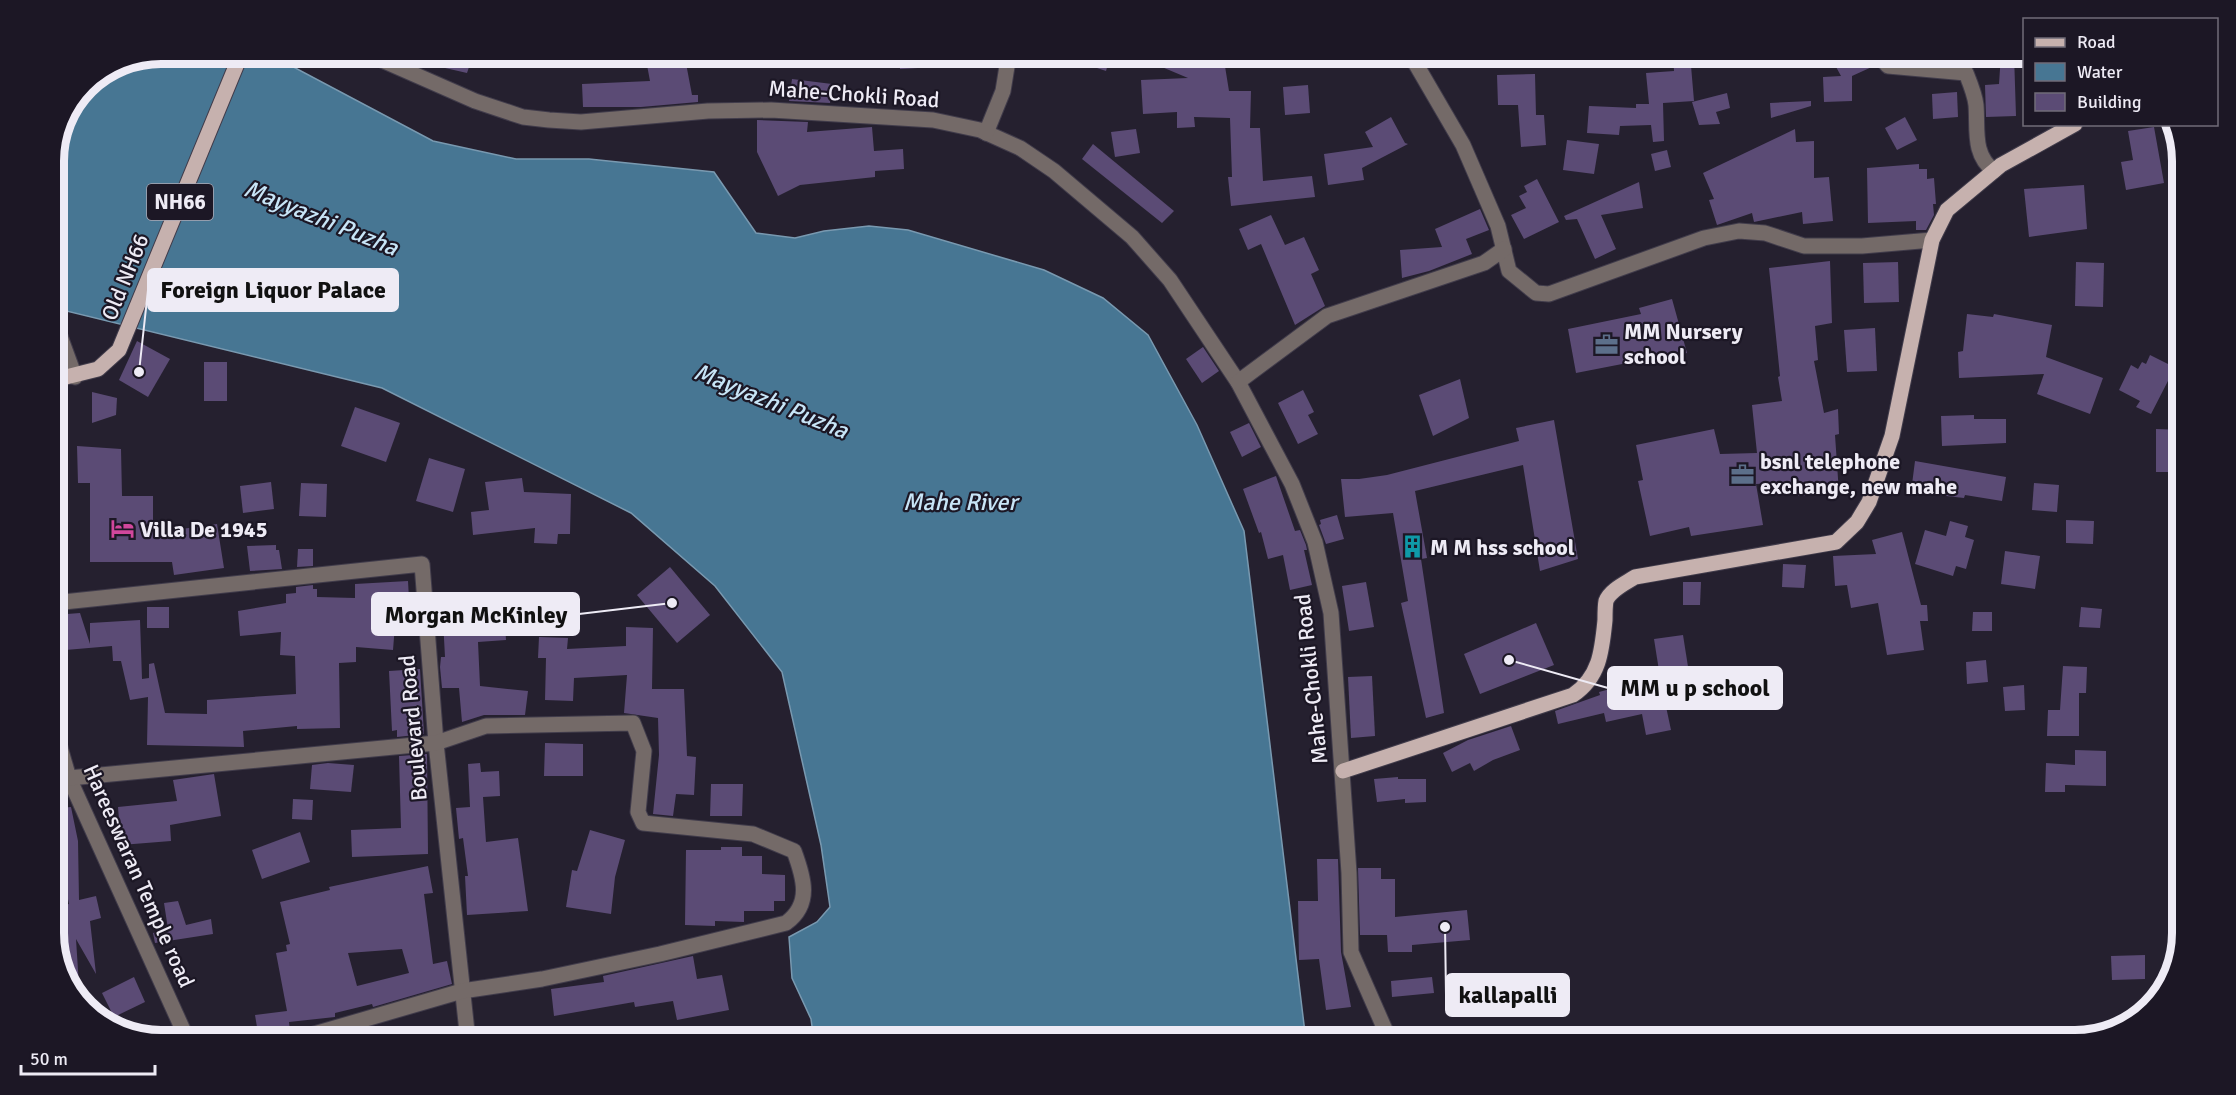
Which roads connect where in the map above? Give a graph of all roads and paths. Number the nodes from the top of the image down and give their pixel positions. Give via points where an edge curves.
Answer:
1 (238, 64) edge
2 (391, 64) edge
3 (1007, 64) edge
4 (1416, 64) edge
5 (1886, 64) edge
6 (2072, 126) edge
7 (986, 133) junction
8 (1994, 171) junction
9 (1932, 240) junction
10 (1504, 249) junction
11 (65, 350) edge
12 (75, 377) junction
13 (65, 378) edge
14 (1238, 382) junction
15 (65, 602) edge
16 (436, 743) junction
17 (65, 764) edge
18 (1343, 771) junction
19 (69, 778) junction
20 (462, 992) junction
21 (183, 1030) edge
22 (329, 1030) edge
23 (467, 1030) edge
24 (1385, 1030) edge

1 - 12 main road, Old NH66 / NH66 via 119,350 98,369
2 - 7 street, Mahe-Chokli Road via 522,117 580,122 771,110 933,120
3 - 7 street via 1003,91
4 - 10 street via 1463,145
5 - 8 street via 1966,73 1976,103 1975,137 1985,164
6 - 8 main road
7 - 14 street, Mahe-Chokli Road via 1020,148 1054,171 1132,237 1170,280
8 - 9 main road via 1947,210
9 - 10 street via 1804,246 1765,233 1739,231 1704,238 1549,294 1536,293 1509,272
9 - 18 main road via 1892,436 1869,502 1846,534 1836,542 1635,577 1607,600 1596,670 1586,686 1573,695
10 - 14 street via 1484,263 1327,316
11 - 12 street
12 - 13 main road, Old NH66
14 - 18 street, Mahe-Chokli Road via 1292,484 1315,542 1331,613
15 - 16 street, Boulevard Road via 422,564
16 - 19 street
16 - 20 street, Boulevard Road
16 - 20 street via 486,726 633,723 644,751 638,812 643,823 753,834 794,851 803,877 804,901 796,916 786,923 660,954
17 - 19 street, Hareeswaran Temple road
18 - 24 street, Mahe-Chokli Road via 1351,951
19 - 21 street, Hareeswaran Temple road
20 - 22 street
20 - 23 street, Boulevard Road

